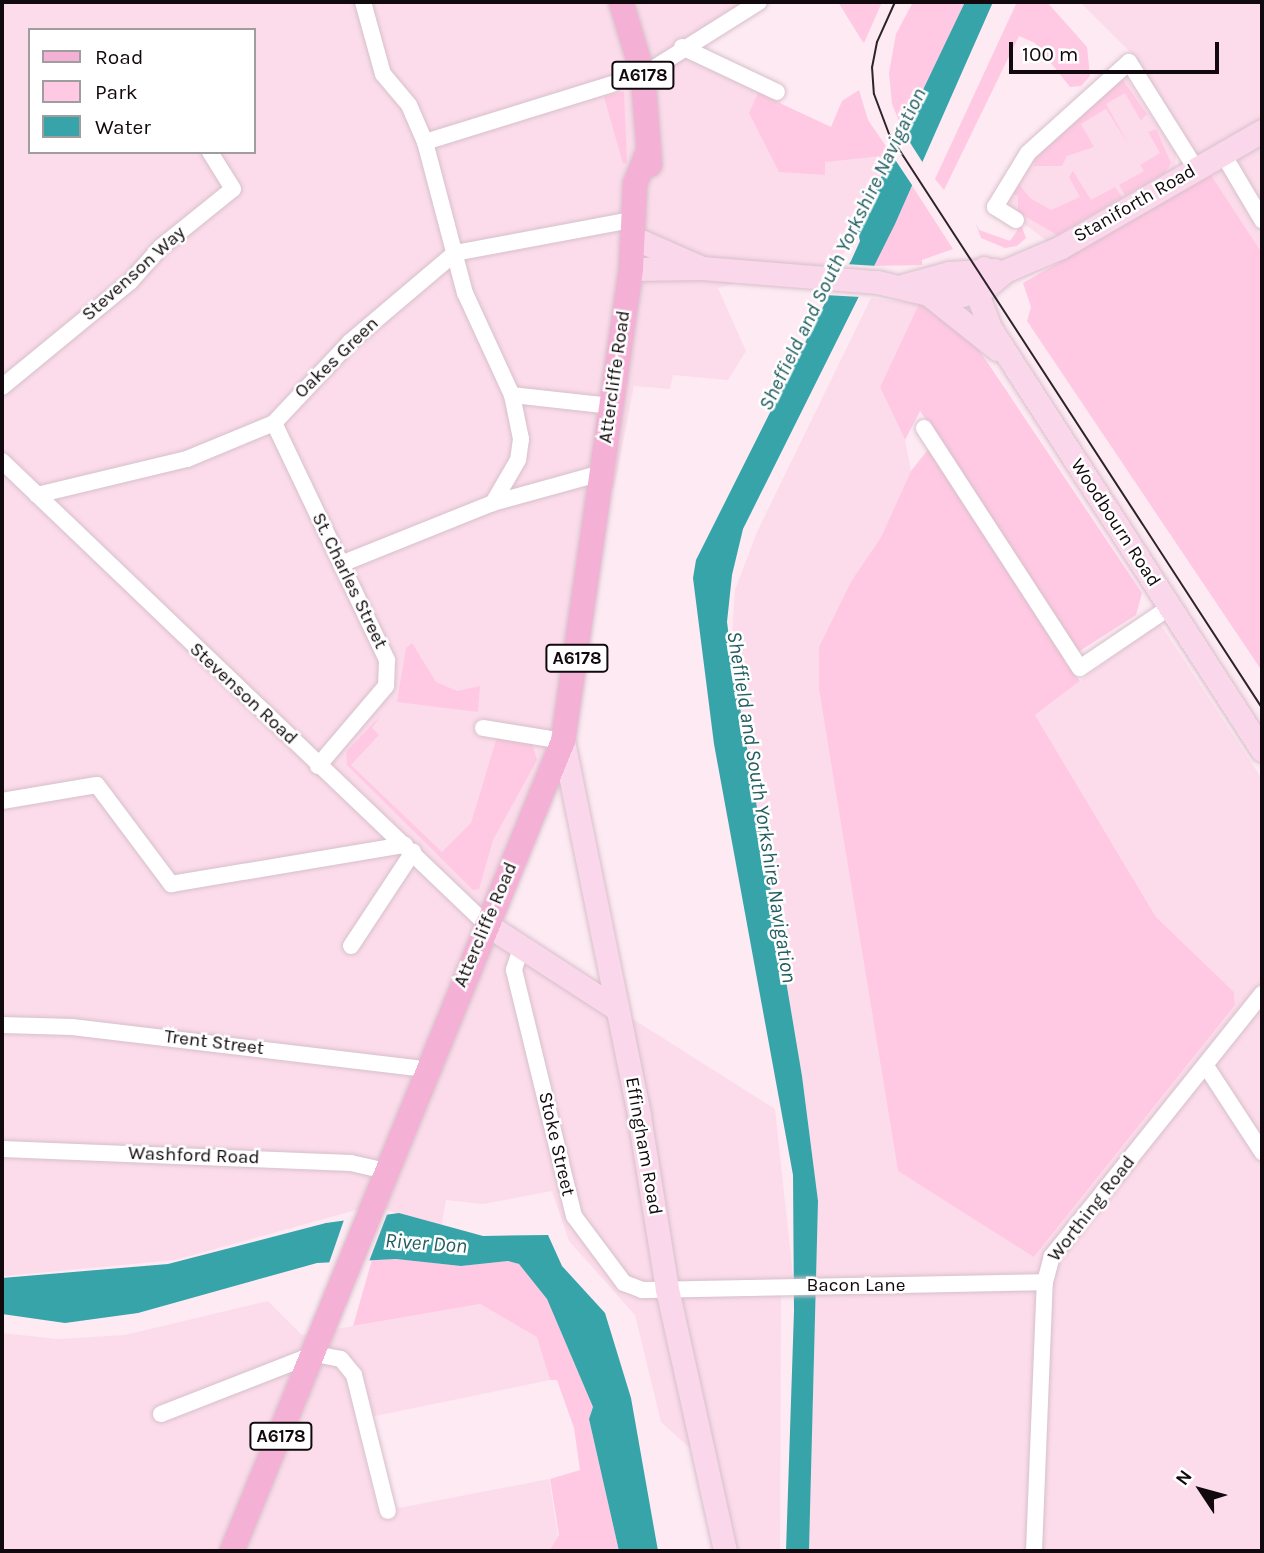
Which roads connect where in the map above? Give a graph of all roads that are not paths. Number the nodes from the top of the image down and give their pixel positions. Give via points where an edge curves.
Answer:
1 (363, 2) edge
2 (621, 2) edge
3 (759, 2) edge
4 (682, 47) junction
5 (643, 75) junction
6 (612, 84) dead end
7 (777, 92) dead end
8 (1262, 131) edge
9 (425, 142) junction
10 (1223, 153) junction
11 (211, 154) edge
12 (1196, 169) junction
13 (1016, 219) dead end
14 (1262, 219) edge
15 (634, 244) junction
16 (455, 253) junction
17 (994, 270) junction
18 (919, 287) junction
19 (976, 291) junction
20 (1007, 358) junction
21 (2, 387) edge
22 (512, 395) junction
23 (612, 406) junction
24 (274, 423) junction
25 (924, 428) dead end
26 (2, 461) edge
27 (601, 473) junction
28 (37, 495) junction
29 (493, 503) junction
30 (341, 564) junction
31 (1170, 607) junction
32 (483, 728) dead end
33 (564, 741) junction
34 (1262, 750) edge
35 (318, 765) junction
36 (2, 801) edge
37 (409, 849) junction
38 (486, 924) junction
39 (351, 946) dead end
40 (521, 948) junction
41 (607, 961) junction
42 (583, 987) junction
43 (1262, 995) edge
44 (617, 1009) junction
45 (2, 1025) edge
46 (1206, 1066) junction
47 (426, 1069) junction
48 (2, 1149) edge
49 (1262, 1152) edge
50 (385, 1171) junction
51 (1045, 1282) junction
52 (667, 1289) junction
53 (315, 1354) junction
54 (161, 1413) dead end
55 (388, 1511) dead end
56 (232, 1551) edge
57 (725, 1551) edge
58 (1034, 1551) edge

1 - 9 street via 383,74 409,105
2 - 5 main road, Attercliffe Road / A6178
3 - 4 street
4 - 5 street
4 - 7 street
5 - 15 main road, Attercliffe Road / A6178 via 649,150 635,184
6 - 9 street
8 - 10 main road, Staniforth Road
9 - 16 street
10 - 12 main road, Staniforth Road
10 - 14 street
11 - 21 street, Stevenson Way via 233,189 161,247 130,282
12 - 13 street via 1129,62 1028,153 995,207
12 - 17 main road, Staniforth Road via 1061,247
15 - 16 street, Oakes Green
15 - 18 main road, Staniforth Road via 702,268
15 - 23 main road, Attercliffe Road / A6178
16 - 22 street via 469,302
16 - 24 street, Oakes Green via 350,342
17 - 18 main road, Staniforth Road
17 - 19 main road
18 - 19 main road, Staniforth Road
18 - 20 main road
19 - 20 main road, Woodbourn Road
20 - 31 main road, Woodbourn Road
22 - 23 street
22 - 29 street via 521,439 518,460
23 - 27 main road, Attercliffe Road / A6178
24 - 28 street, Oakes Green via 187,459
24 - 30 street, St. Charles Street
25 - 31 street via 1080,668
26 - 28 street, Stevenson Road
27 - 29 street
27 - 33 main road, Attercliffe Road / A6178
28 - 35 street, Stevenson Road
29 - 30 street
30 - 35 street, St. Charles Street via 387,660 386,686
31 - 34 main road, Woodbourn Road
32 - 33 street
33 - 38 main road, Attercliffe Road / A6178
33 - 41 main road, Effingham Road
35 - 37 street, Stevenson Road
36 - 37 street via 97,785 171,884
37 - 38 street, Stevenson Road
37 - 39 street
38 - 40 main road
38 - 47 main road, Attercliffe Road / A6178
40 - 42 main road
40 - 52 street, Stoke Street via 514,970 574,1216 624,1283 642,1290
41 - 42 main road
41 - 44 main road, Effingham Road
42 - 44 main road
43 - 46 street, Worthing Road
44 - 52 main road, Effingham Road
45 - 47 street, Trent Street via 72,1027
46 - 49 street
46 - 51 street, Worthing Road via 1052,1256
47 - 50 main road, Attercliffe Road / A6178
48 - 50 street, Washford Road via 351,1163
50 - 53 main road, Attercliffe Road / A6178
51 - 52 street, Bacon Lane
51 - 58 street, Worthing Road
52 - 57 main road, Effingham Road
53 - 54 street
53 - 55 street via 341,1359 354,1375
53 - 56 main road, Attercliffe Road / A6178

